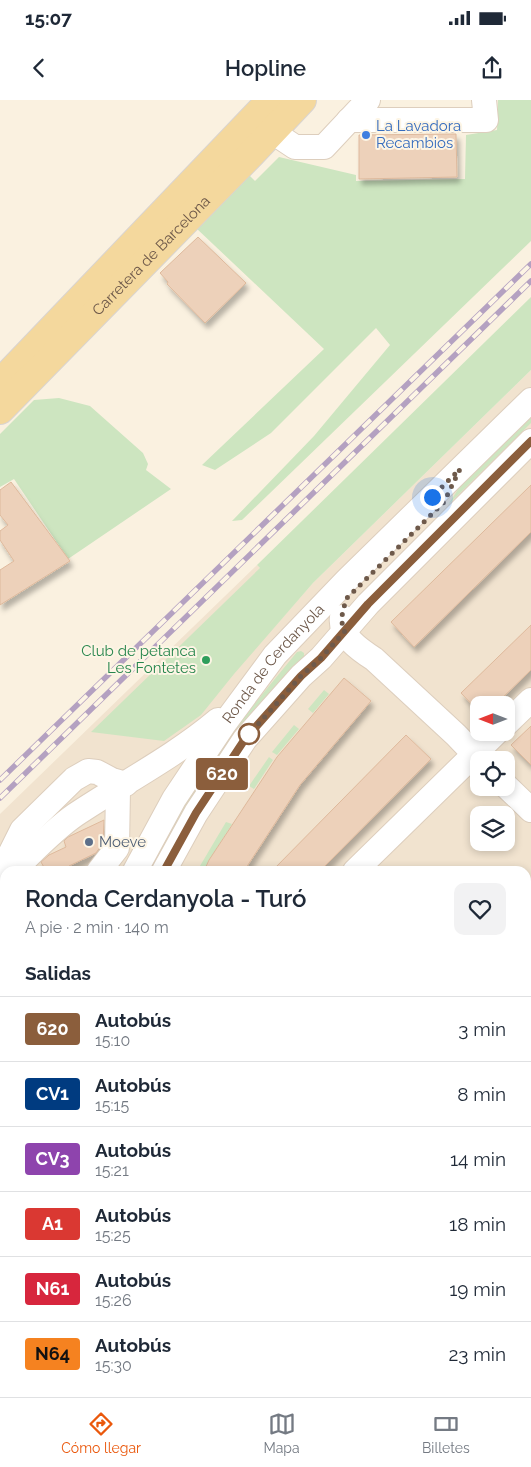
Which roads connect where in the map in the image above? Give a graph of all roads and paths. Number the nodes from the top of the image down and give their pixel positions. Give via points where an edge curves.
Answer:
1 (271, 100) edge
2 (302, 100) edge
3 (368, 100) edge
4 (484, 100) edge
5 (349, 120) junction
6 (272, 131) junction
7 (197, 177) junction
8 (89, 290) junction
9 (54, 356) junction
10 (0, 384) edge
11 (0, 393) edge
12 (531, 400) edge
13 (0, 410) edge
14 (531, 441) edge
15 (460, 469) junction
16 (368, 604) junction
17 (346, 631) junction
18 (370, 653) junction
19 (531, 700) edge
20 (239, 703) junction
21 (515, 715) edge
22 (218, 734) junction
23 (245, 739) junction
24 (490, 741) edge
25 (472, 751) edge
26 (483, 751) edge
27 (470, 764) edge
28 (127, 784) junction
29 (515, 795) edge
30 (531, 810) edge
31 (6, 866) edge
32 (18, 866) edge
33 (103, 866) edge
34 (138, 866) edge
35 (167, 866) edge
36 (359, 866) edge

1 - 7 main road, Carretera de Barcelona
2 - 6 main road, Carretera de Barcelona
3 - 5 street
4 - 5 street via 486,120
5 - 6 street via 324,148 295,147
6 - 7 street via 250,140 216,169
6 - 9 main road, Carretera de Barcelona
7 - 8 main road, Carretera de Barcelona
8 - 9 main road via 78,314 58,335
8 - 10 main road, Carretera de Barcelona
9 - 11 main road via 41,358
9 - 13 main road, Carretera de Barcelona
12 - 15 street, Ronda de Cerdanyola
14 - 16 street, Ronda de Cerdanyola
15 - 17 street, Ronda de Cerdanyola via 444,502 346,599 341,620
15 - 20 street, Ronda de Cerdanyola via 275,655
16 - 17 street, Ronda de Cerdanyola
16 - 18 street via 366,624
17 - 18 street
17 - 22 street, Ronda de Cerdanyola via 317,630 273,671
17 - 23 street, Ronda de Cerdanyola
18 - 23 street, Ronda de Cerdanyola via 346,654 323,666 269,733
18 - 25 street
19 - 21 street
20 - 22 street, Ronda de Cerdanyola
20 - 28 street via 202,734
22 - 34 street, Ronda de Cerdanyola via 174,799
23 - 35 street, Ronda de Cerdanyola via 196,813
24 - 26 street
27 - 36 street
28 - 31 street via 128,770 114,763 103,764 74,778 22,830
28 - 32 street via 74,816
28 - 33 street via 117,848
29 - 30 street

